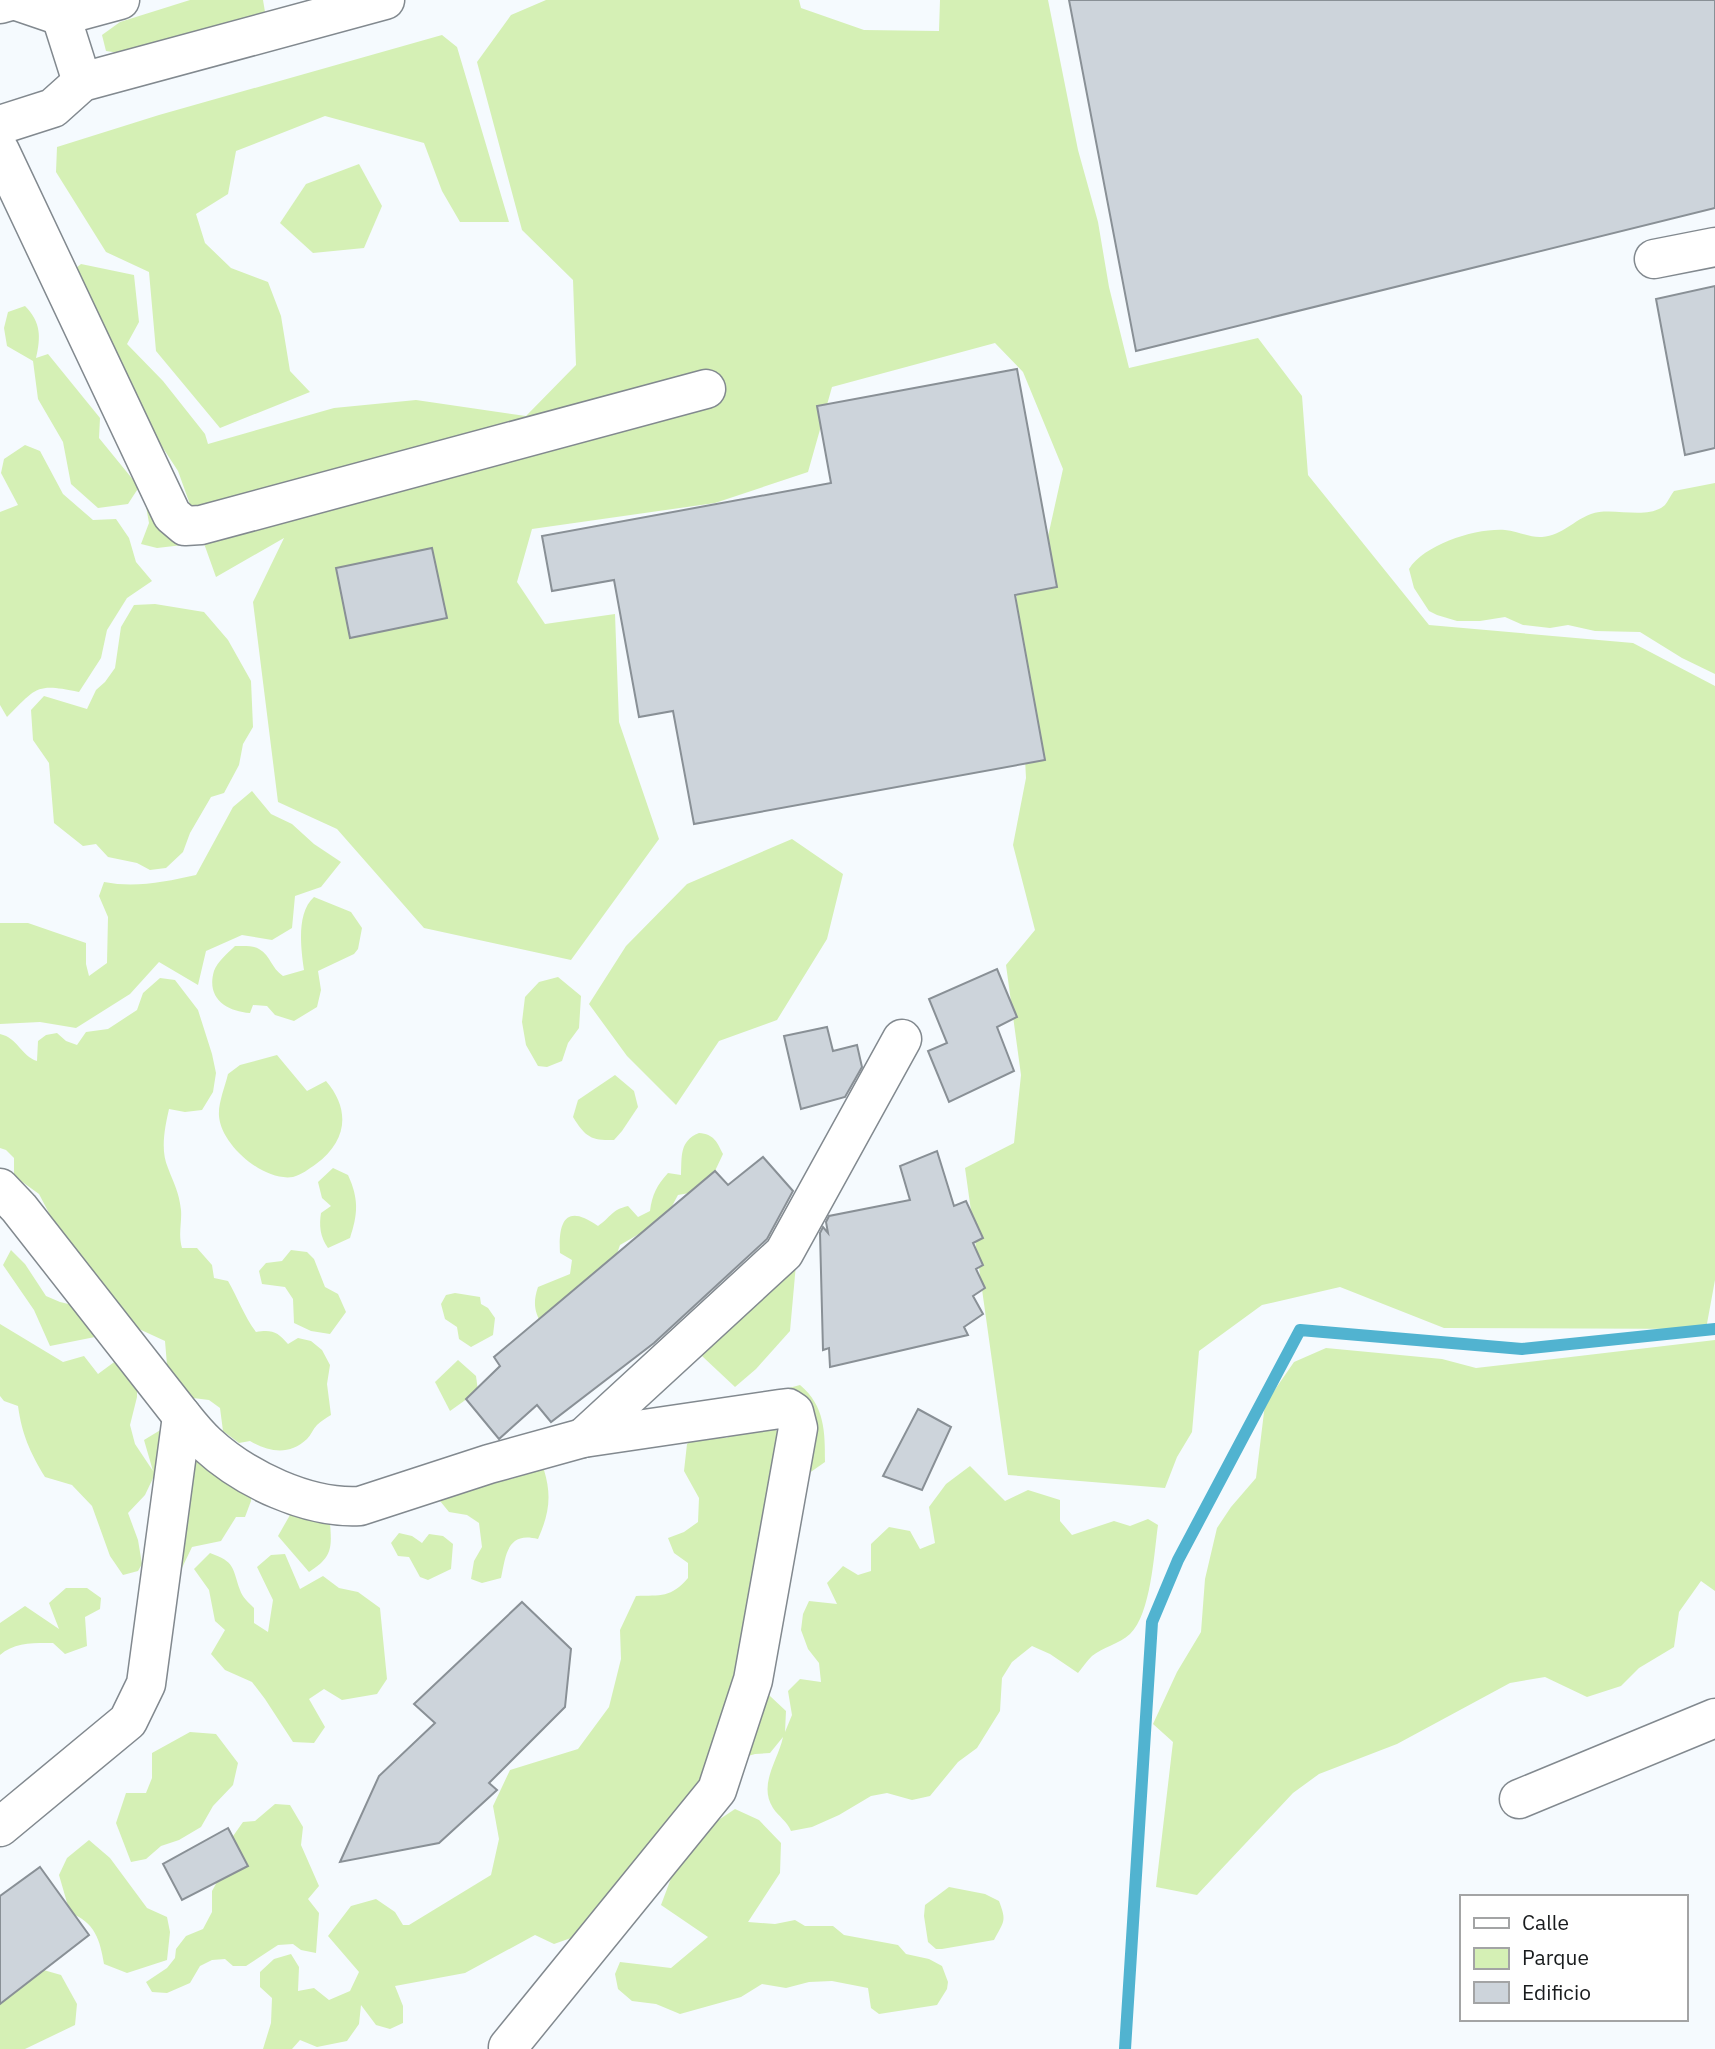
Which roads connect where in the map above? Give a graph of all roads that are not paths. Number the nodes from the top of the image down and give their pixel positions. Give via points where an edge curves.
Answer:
1 (120, 0) edge
2 (385, 0) edge
3 (0, 4) edge
4 (61, 16) junction
5 (82, 82) junction
6 (0, 125) edge
7 (0, 151) edge
8 (1715, 247) edge
9 (1654, 260) dead end
10 (706, 389) dead end
11 (902, 1039) dead end
12 (0, 1188) edge
13 (182, 1416) junction
14 (583, 1438) junction
15 (1715, 1717) edge
16 (1518, 1799) dead end
17 (0, 1827) edge
18 (508, 2047) dead end

1 - 4 street
2 - 5 street
3 - 4 street via 14,0
4 - 5 street
5 - 6 street via 53,108
7 - 10 street via 172,515 185,526
8 - 9 street
11 - 14 street via 784,1253
12 - 13 street
13 - 14 street via 214,1450 273,1488 340,1507 360,1506
13 - 17 street via 146,1684 128,1721
14 - 18 street via 788,1408 798,1419 753,1680 717,1790
15 - 16 street

